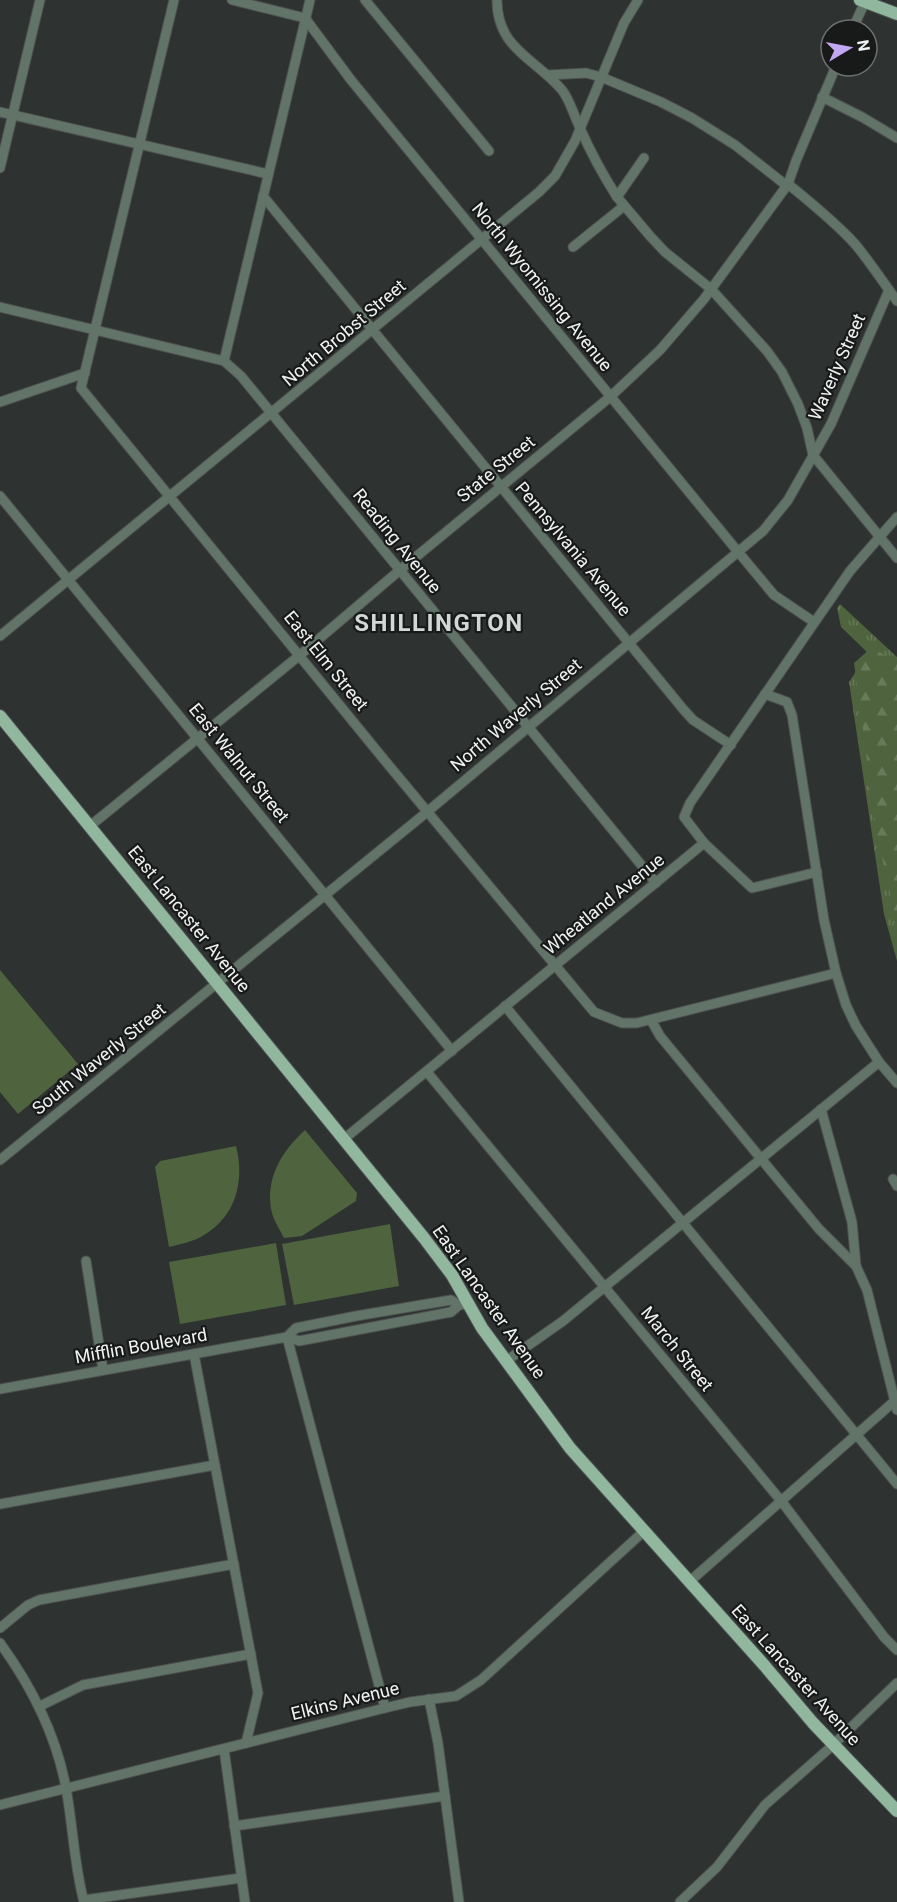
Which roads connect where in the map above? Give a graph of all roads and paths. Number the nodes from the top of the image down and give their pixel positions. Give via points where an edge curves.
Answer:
1 (40, 0) edge
2 (174, 0) edge
3 (232, 0) edge
4 (310, 0) edge
5 (365, 0) edge
6 (497, 0) edge
7 (638, 0) edge
8 (862, 1) edge
9 (897, 14) edge
10 (305, 18) junction
11 (856, 18) edge
12 (548, 75) junction
13 (601, 77) junction
14 (831, 78) edge
15 (822, 97) junction
16 (0, 112) edge
17 (13, 115) junction
18 (580, 130) junction
19 (897, 138) edge
20 (140, 145) junction
21 (489, 151) dead end
22 (644, 158) dead end
23 (0, 168) edge
24 (268, 174) junction
25 (788, 185) junction
26 (263, 196) junction
27 (617, 197) junction
28 (624, 206) junction
29 (481, 240) junction
30 (573, 247) dead end
31 (711, 289) junction
32 (894, 293) edge
33 (0, 308) edge
34 (96, 330) junction
35 (373, 330) junction
36 (224, 361) junction
37 (85, 373) junction
38 (610, 397) junction
39 (0, 402) edge
40 (272, 413) junction
41 (813, 455) junction
42 (500, 487) junction
43 (0, 496) edge
44 (170, 496) junction
45 (897, 517) edge
46 (878, 537) junction
47 (739, 553) junction
48 (897, 558) edge
49 (400, 570) junction
50 (68, 580) junction
51 (814, 622) junction
52 (0, 636) edge
53 (629, 643) junction
54 (300, 655) junction
55 (765, 694) junction
56 (0, 716) edge
57 (527, 726) junction
58 (197, 739) junction
59 (731, 745) junction
60 (427, 812) junction
61 (90, 826) junction
62 (704, 843) junction
63 (817, 872) junction
64 (656, 883) junction
65 (325, 895) junction
66 (554, 966) junction
67 (836, 973) junction
68 (218, 983) junction
69 (505, 1006) junction
70 (651, 1020) junction
71 (452, 1051) junction
72 (879, 1062) junction
73 (426, 1072) junction
74 (897, 1083) edge
75 (821, 1109) junction
76 (344, 1139) junction
77 (761, 1159) junction
78 (0, 1160) edge
79 (683, 1223) junction
80 (86, 1261) dead end
81 (856, 1266) junction
82 (605, 1287) junction
83 (464, 1304) junction
84 (287, 1337) junction
85 (194, 1354) junction
86 (506, 1361) junction
87 (103, 1370) junction
88 (0, 1389) edge
89 (896, 1403) edge
90 (857, 1435) junction
91 (215, 1465) junction
92 (897, 1484) edge
93 (782, 1502) junction
94 (0, 1504) edge
95 (644, 1532) junction
96 (234, 1564) junction
97 (689, 1582) junction
98 (0, 1628) edge
99 (0, 1643) edge
100 (897, 1650) edge
101 (251, 1654) junction
102 (897, 1683) edge
103 (429, 1700) junction
104 (40, 1706) junction
105 (385, 1708) junction
106 (246, 1743) junction
107 (833, 1745) junction
108 (224, 1749) junction
109 (66, 1788) junction
110 (445, 1796) junction
111 (0, 1804) edge
112 (897, 1811) edge
113 (234, 1826) junction
114 (241, 1878) junction
115 (84, 1901) edge
116 (245, 1902) edge
117 (459, 1902) edge
118 (680, 1902) edge

1 - 17 street
2 - 20 street
3 - 10 street
4 - 10 street
5 - 21 street
6 - 12 street via 500,23 508,40
7 - 13 street, North Brobst Street
8 - 9 main road
8 - 11 street
10 - 24 street
10 - 29 street, North Wyomissing Avenue
12 - 13 street via 586,73
12 - 18 street via 564,93
13 - 18 street, North Brobst Street
13 - 25 street via 692,118
14 - 15 street, State Street
15 - 19 street
15 - 25 street, State Street
16 - 17 street
17 - 20 street
17 - 23 street
18 - 27 street
18 - 29 street, North Brobst Street via 555,176
20 - 24 street
20 - 34 street
22 - 27 street
24 - 26 street
25 - 31 street, State Street
25 - 32 street via 854,243
26 - 35 street, Pennsylvania Avenue
26 - 36 street
27 - 28 street
28 - 30 street
28 - 31 street via 665,252
29 - 35 street, North Brobst Street
29 - 38 street, North Wyomissing Avenue
31 - 38 street, State Street via 660,350
31 - 41 street via 750,329 782,372 803,417
32 - 41 street, Waverly Street
33 - 34 street
34 - 36 street
34 - 37 street
35 - 40 street, North Brobst Street
35 - 42 street, Pennsylvania Avenue
36 - 40 street, Reading Avenue
37 - 39 street
37 - 44 street, East Elm Street via 81,388
38 - 42 street, State Street
38 - 47 street, North Wyomissing Avenue
40 - 44 street, North Brobst Street
40 - 49 street, Reading Avenue
41 - 46 street
41 - 47 street, North Waverly Street via 781,512
42 - 49 street, State Street
42 - 53 street, Pennsylvania Avenue
43 - 50 street, East Walnut Street
44 - 50 street, North Brobst Street
44 - 54 street, East Elm Street
45 - 46 street
46 - 48 street
46 - 51 street
47 - 51 street, North Wyomissing Avenue via 774,595
47 - 53 street, North Waverly Street
49 - 54 street, State Street
49 - 57 street, Reading Avenue
50 - 52 street, North Brobst Street
50 - 58 street, East Walnut Street
51 - 55 street
53 - 57 street, North Waverly Street
53 - 59 street, Pennsylvania Avenue via 693,720
54 - 58 street, State Street
54 - 60 street, East Elm Street
55 - 59 street
55 - 63 street via 787,702 792,715
56 - 61 main road, East Lancaster Avenue
57 - 60 street, North Waverly Street
57 - 64 street, Reading Avenue
58 - 61 street, State Street
58 - 65 street, East Walnut Street
59 - 62 street via 684,817
60 - 65 street, North Waverly Street
60 - 66 street, East Elm Street
61 - 68 main road, East Lancaster Avenue
62 - 63 street via 752,888
62 - 64 street, Wheatland Avenue
63 - 67 street
64 - 66 street, Wheatland Avenue
65 - 68 street, North Waverly Street
65 - 71 street, East Walnut Street
66 - 69 street, Wheatland Avenue
66 - 70 street, East Elm Street via 594,1012 622,1023
67 - 70 street, East Elm Street
67 - 72 street via 856,1026
68 - 76 main road, East Lancaster Avenue
68 - 78 street, South Waverly Street
69 - 71 street, Wheatland Avenue
69 - 79 street
70 - 77 street
71 - 73 street, Wheatland Avenue
72 - 74 street
72 - 75 street
73 - 76 street, Wheatland Avenue
73 - 82 street, March Street
75 - 77 street
75 - 81 street via 852,1222
76 - 83 main road, East Lancaster Avenue via 445,1266
77 - 79 street
77 - 81 street via 819,1229
79 - 82 street
79 - 90 street
80 - 87 street
81 - 89 street via 867,1290
82 - 86 street
82 - 93 street, March Street
83 - 84 street, Mifflin Boulevard via 452,1312 299,1341
83 - 84 street, Mifflin Boulevard via 451,1300 356,1316 296,1328
83 - 86 main road, East Lancaster Avenue
84 - 85 street, Mifflin Boulevard
84 - 105 street
85 - 87 street, Mifflin Boulevard
85 - 91 street
86 - 95 main road, East Lancaster Avenue via 570,1448
87 - 88 street, Mifflin Boulevard
89 - 90 street
90 - 92 street
90 - 93 street
91 - 94 street
91 - 96 street
93 - 97 street
93 - 100 street, March Street
95 - 97 main road, East Lancaster Avenue
95 - 103 street, Elkins Avenue via 481,1680 456,1696
96 - 98 street via 39,1600
96 - 101 street
97 - 107 main road, East Lancaster Avenue
99 - 104 street
101 - 104 street via 83,1685
101 - 106 street via 258,1692
102 - 107 street
103 - 105 street, Elkins Avenue
103 - 110 street
104 - 109 street
105 - 106 street, Elkins Avenue
106 - 108 street, Elkins Avenue
107 - 112 main road, East Lancaster Avenue
107 - 118 street via 765,1805 717,1867
108 - 109 street, Elkins Avenue
108 - 113 street
109 - 111 street, Elkins Avenue
109 - 115 street
110 - 113 street
110 - 117 street
113 - 114 street
114 - 115 street
114 - 116 street

